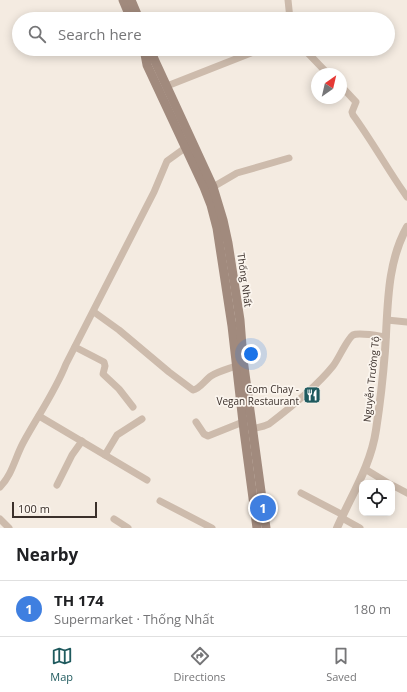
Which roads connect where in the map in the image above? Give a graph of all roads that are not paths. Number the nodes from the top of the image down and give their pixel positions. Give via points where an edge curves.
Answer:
1 (122, 0) edge
2 (131, 0) edge
3 (288, 0) edge
4 (127, 12) edge
5 (136, 12) edge
6 (289, 12) edge
7 (146, 56) edge
8 (153, 56) edge
9 (243, 56) edge
10 (311, 56) edge
11 (322, 68) edge
12 (167, 86) junction
13 (347, 92) edge
14 (168, 99) junction
15 (185, 148) junction
16 (289, 158) dead end
17 (213, 186) junction
18 (407, 197) edge
19 (407, 227) edge
20 (94, 312) junction
21 (387, 320) junction
22 (407, 322) edge
23 (386, 337) junction
24 (75, 347) junction
25 (236, 366) junction
26 (133, 407) dead end
27 (40, 416) junction
28 (142, 419) dead end
29 (196, 422) dead end
30 (243, 422) junction
31 (252, 429) junction
32 (82, 441) junction
33 (251, 448) junction
34 (105, 455) junction
35 (365, 469) junction
36 (147, 480) dead end
37 (383, 480) edge
38 (57, 485) dead end
39 (395, 486) edge
40 (0, 487) edge
41 (406, 490) edge
42 (301, 493) dead end
43 (160, 501) dead end
44 (342, 517) junction
45 (114, 518) dead end
46 (0, 519) edge
47 (6, 527) edge
48 (128, 528) edge
49 (212, 528) edge
50 (257, 528) edge
51 (266, 528) edge
52 (337, 528) edge
53 (360, 528) edge

1 - 4 main road
2 - 5 main road
3 - 6 street
7 - 14 main road, Thống Nhất via 148,65
8 - 12 main road, Thống Nhất
9 - 12 street
10 - 11 street
12 - 14 main road, Thống Nhất
13 - 18 street via 356,102 353,115
14 - 15 main road, Thống Nhất
14 - 17 main road, Thống Nhất
15 - 20 street via 166,163
15 - 25 main road, Thống Nhất via 208,195 217,228 227,285
16 - 17 street via 237,173
17 - 31 main road, Thống Nhất via 228,243 240,320
19 - 21 street, Nguyễn Trường Tộ via 394,262
20 - 24 street
20 - 25 street via 193,390 218,372
21 - 22 street
21 - 23 street, Nguyễn Trường Tộ
23 - 31 street via 353,335 332,368 304,395 269,424
23 - 35 street, Nguyễn Trường Tộ via 376,430
24 - 26 street via 104,362 103,374
24 - 27 street
25 - 30 main road, Thống Nhất
27 - 32 street
27 - 40 street via 19,450 9,476
28 - 34 street via 117,435
29 - 30 street via 208,436
30 - 33 main road, Thống Nhất
31 - 33 main road, Thống Nhất
32 - 34 street
32 - 38 street
33 - 50 main road, Thống Nhất
33 - 51 main road, Thống Nhất
34 - 36 street
35 - 37 street
35 - 44 street, Nguyễn Trường Tộ
39 - 41 street
42 - 44 street
43 - 49 street
44 - 52 street, Nguyễn Trường Tộ
44 - 53 street
45 - 48 street
46 - 47 street

